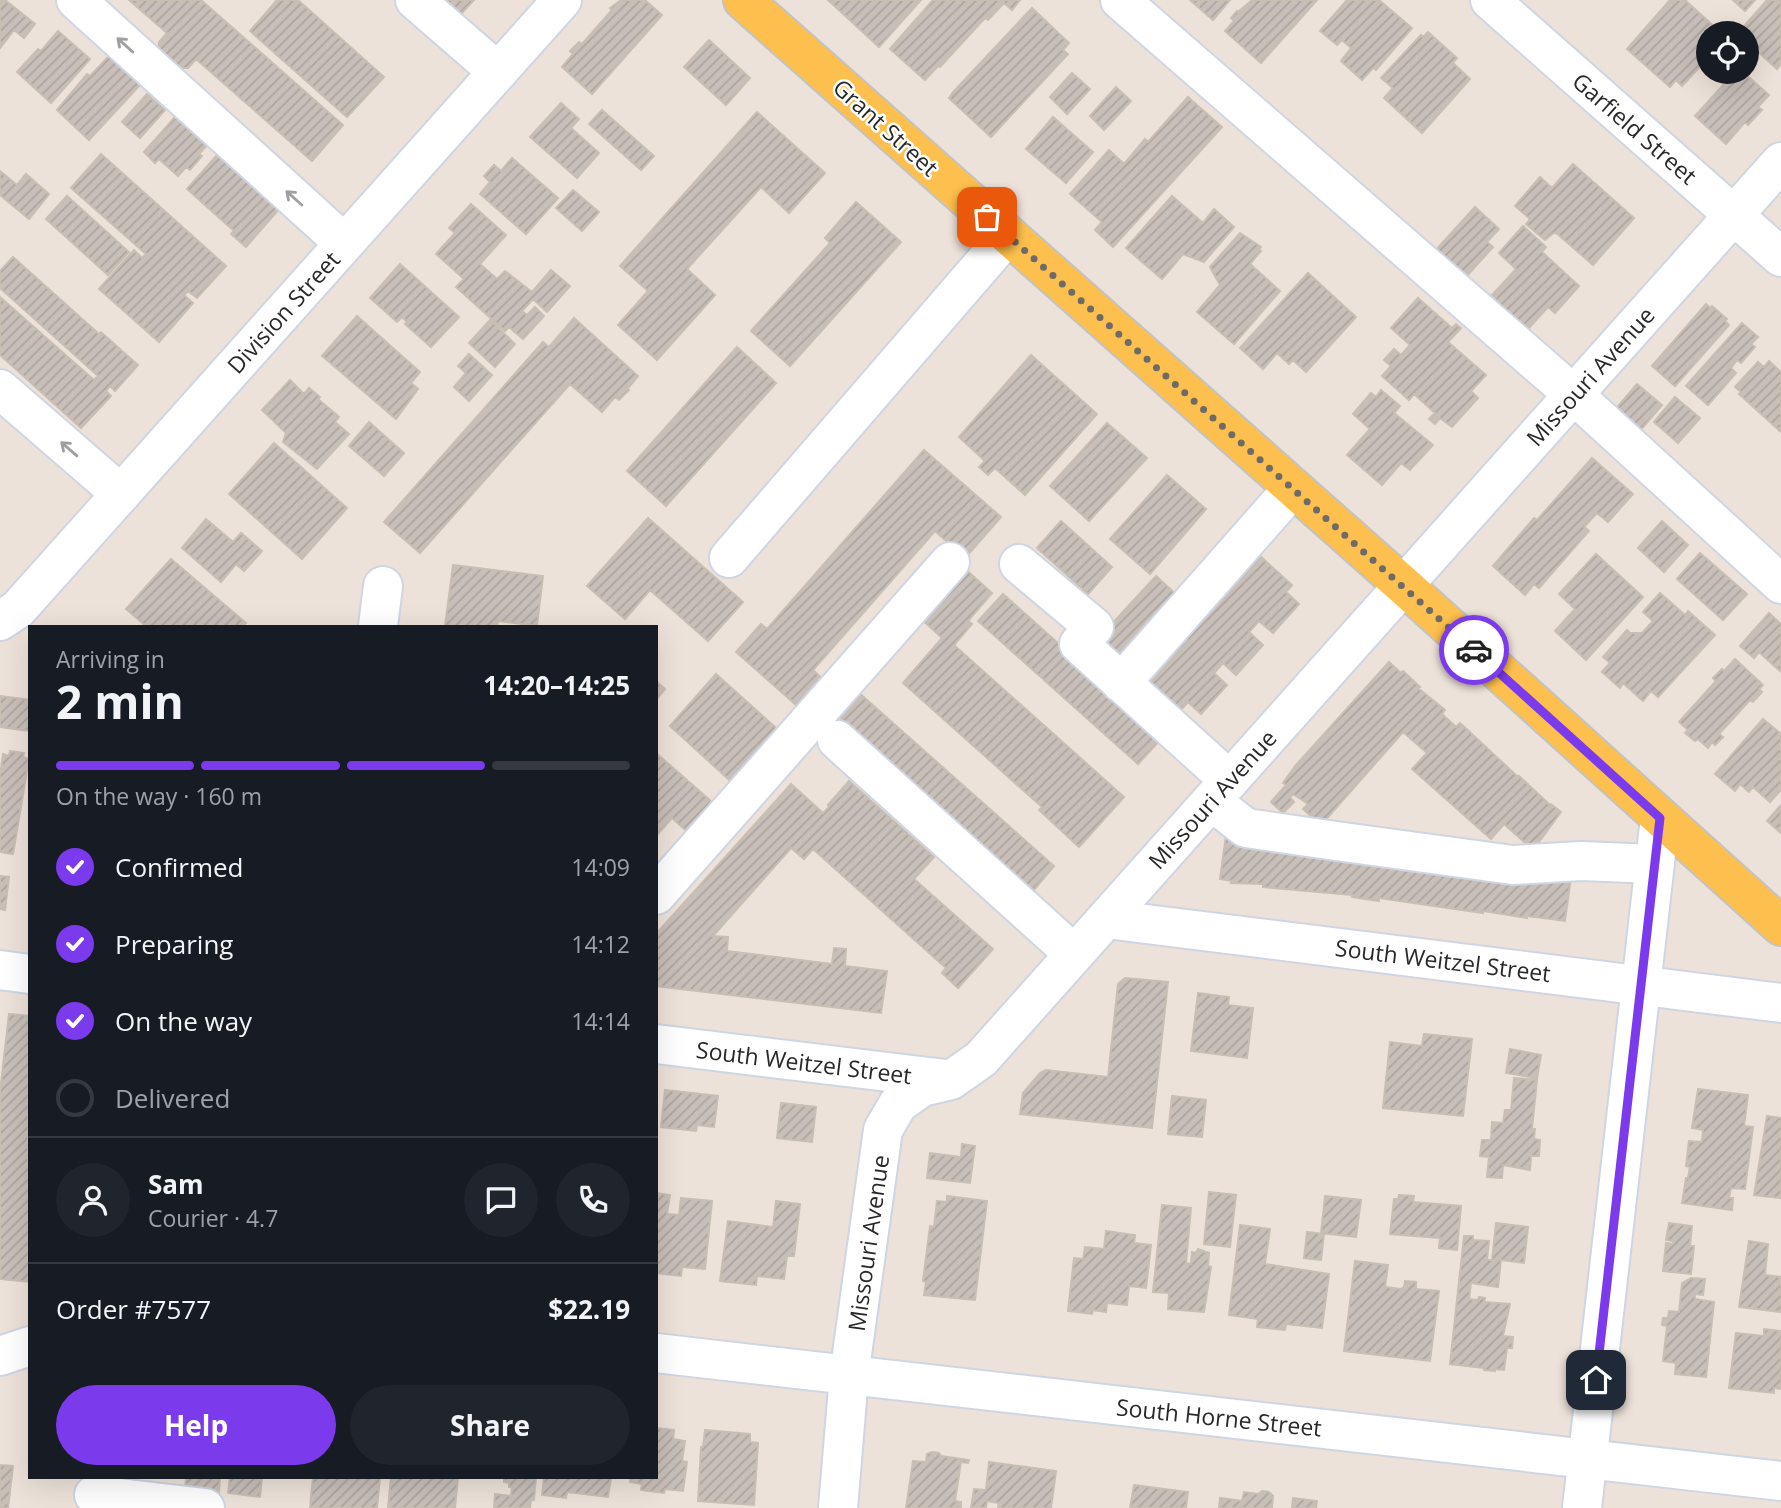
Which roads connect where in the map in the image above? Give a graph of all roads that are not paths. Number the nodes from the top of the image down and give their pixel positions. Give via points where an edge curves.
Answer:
1 (76, 0) edge
2 (415, 0) edge
3 (562, 0) edge
4 (743, 0) edge
5 (1120, 0) edge
6 (1490, 0) edge
7 (498, 72) junction
8 (1781, 162) edge
9 (1733, 215) junction
10 (1007, 235) junction
11 (344, 243) junction
12 (1781, 257) edge
13 (0, 389) edge
14 (1574, 395) junction
15 (1293, 488) junction
16 (121, 494) junction
17 (729, 558) dead end
18 (950, 562) dead end
19 (1019, 565) dead end
20 (1781, 584) edge
21 (383, 586) dead end
22 (1403, 586) junction
23 (0, 621) edge
24 (378, 625) edge
25 (1121, 682) junction
26 (837, 740) dead end
27 (1220, 791) junction
28 (1660, 818) junction
29 (1655, 864) junction
30 (658, 893) edge
31 (1105, 919) junction
32 (1781, 926) edge
33 (1074, 954) junction
34 (0, 970) edge
35 (28, 974) edge
36 (1642, 985) junction
37 (1781, 1003) edge
38 (658, 1044) edge
39 (951, 1080) junction
40 (28, 1347) edge
41 (658, 1353) edge
42 (0, 1356) edge
43 (849, 1376) junction
44 (1587, 1459) junction
45 (1781, 1481) edge
46 (94, 1493) edge
47 (205, 1508) edge
48 (838, 1508) edge
49 (1582, 1508) edge

11 -> 1 street
2 - 7 street
3 - 7 street, Division Street
4 - 10 main road, Grant Street
5 - 14 street
6 - 9 street, Garfield Street
7 - 11 street, Division Street
8 - 9 street, Missouri Avenue
9 - 12 street, Garfield Street
9 - 14 street, Missouri Avenue
10 - 15 main road, Grant Street
10 - 17 street
11 - 16 street, Division Street
16 -> 13 street
14 - 20 street
14 - 22 street, Missouri Avenue
15 - 22 main road, Grant Street
15 - 25 street
16 - 23 street, Division Street via 18,609
18 - 30 street
19 - 25 street via 1094,627 1079,644
21 - 24 street
22 - 27 street, Missouri Avenue
22 - 28 main road, Grant Street
25 - 27 street
26 - 33 street
27 - 29 street via 1246,828 1513,865 1581,861
27 - 31 street, Missouri Avenue
28 - 29 street
28 - 32 main road, Grant Street
29 - 36 street
31 - 33 street, Missouri Avenue
31 - 36 street, South Weitzel Street
33 - 39 street, Missouri Avenue via 981,1059
34 - 35 street
36 - 37 street, South Weitzel Street
36 - 44 street
38 - 39 street, South Weitzel Street
39 - 43 street, Missouri Avenue via 922,1087 898,1104 883,1130
40 - 42 street
41 - 43 street, South Horne Street
43 - 44 street, South Horne Street
43 - 48 street, Missouri Avenue
44 - 45 street, South Horne Street
44 - 49 street
46 - 47 street

